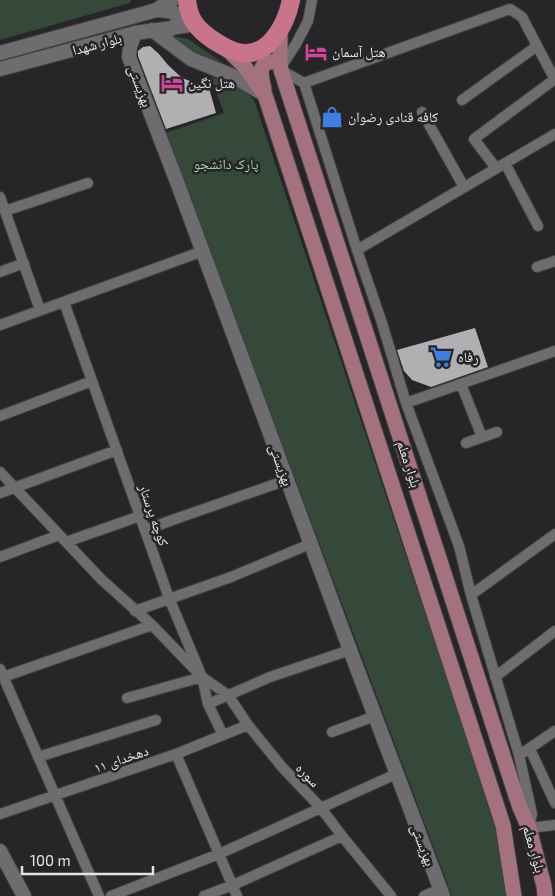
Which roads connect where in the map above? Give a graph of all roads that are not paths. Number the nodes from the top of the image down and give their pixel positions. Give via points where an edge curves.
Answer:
1 (172, 0) edge
2 (187, 0) edge
3 (312, 0) edge
4 (292, 1) edge
5 (151, 8) edge
6 (195, 24) junction
7 (171, 29) junction
8 (152, 30) junction
9 (280, 31) junction
10 (135, 34) junction
11 (537, 46) junction
12 (226, 48) junction
13 (0, 53) edge
14 (280, 67) junction
15 (0, 69) edge
16 (555, 79) edge
17 (304, 82) junction
18 (265, 95) junction
19 (462, 100) dead end
20 (422, 112) dead end
21 (555, 134) edge
22 (501, 165) junction
23 (88, 183) dead end
24 (464, 187) junction
25 (0, 197) edge
26 (5, 211) junction
27 (538, 226) dead end
28 (11, 228) junction
29 (0, 232) edge
30 (357, 250) junction
31 (203, 252) junction
32 (555, 261) edge
33 (24, 263) junction
34 (537, 268) dead end
35 (0, 272) edge
36 (64, 302) junction
37 (40, 310) junction
38 (0, 324) edge
39 (555, 352) edge
40 (92, 381) junction
41 (461, 384) junction
42 (406, 403) junction
43 (0, 416) edge
44 (497, 432) dead end
45 (482, 437) junction
46 (466, 442) dead end
47 (117, 450) junction
48 (0, 472) edge
49 (287, 480) junction
50 (14, 488) junction
51 (0, 493) edge
52 (140, 516) junction
53 (145, 530) junction
54 (555, 534) edge
55 (62, 538) junction
56 (310, 544) junction
57 (0, 557) edge
58 (471, 596) junction
59 (169, 598) junction
60 (135, 611) junction
61 (152, 625) junction
62 (555, 633) edge
63 (350, 650) junction
64 (2, 673) edge
65 (202, 676) junction
66 (495, 677) junction
67 (228, 695) junction
68 (127, 698) dead end
69 (208, 704) junction
70 (374, 716) junction
71 (156, 720) dead end
72 (248, 725) junction
73 (555, 731) edge
74 (332, 732) dead end
75 (223, 734) junction
76 (530, 749) junction
77 (176, 754) junction
78 (519, 755) junction
79 (38, 757) junction
80 (396, 774) junction
81 (55, 796) junction
82 (555, 803) edge
83 (321, 808) junction
84 (0, 814) edge
85 (555, 825) edge
86 (529, 828) junction
87 (342, 836) junction
88 (0, 851) edge
89 (219, 854) junction
90 (233, 885) junction
91 (442, 893) edge
92 (19, 894) edge
93 (99, 896) edge
94 (111, 896) edge
95 (204, 896) edge
96 (237, 896) edge
97 (391, 896) edge
98 (424, 896) edge
99 (514, 896) edge
100 (545, 896) edge

1 - 5 street, بلوار شهدا
2 - 6 highway
3 - 14 street via 308,20
4 - 9 highway
5 - 7 street via 177,14 177,24
5 - 13 street, بلوار شهدا
6 - 7 street, بلوار شهدا
6 - 12 highway
7 - 8 street, بلوار شهدا
8 - 10 street, بلوار شهدا
8 - 18 street via 190,59 233,76
9 - 12 highway via 263,49 237,53
9 - 14 main road, بلوار معلم
10 - 15 street, بلوار شهدا
10 - 31 street, بهزیستی via 130,58
11 - 16 street
11 - 17 street via 522,17 510,9
11 - 19 street
12 - 18 main road, بلوار معلم
14 - 17 street
14 - 18 main road via 274,61 262,67
14 - 86 main road, بلوار معلم
16 - 22 street via 474,139
17 - 30 street
18 - 99 main road, بلوار معلم via 503,825
20 - 24 street
21 - 22 street
22 - 24 street
22 - 27 street
23 - 26 street
24 - 30 street
25 - 26 street
26 - 28 street
28 - 29 street
28 - 33 street
30 - 42 street
31 - 36 street
31 - 49 street, بهزیستی
32 - 34 street
33 - 35 street
33 - 37 street
36 - 37 street
36 - 40 street, کوچه پرستار
37 - 38 street
39 - 41 street
40 - 43 street
40 - 47 street, کوچه پرستار
41 - 42 street
41 - 45 street
42 - 58 street via 459,546
44 - 45 street
45 - 46 street
47 - 50 street
47 - 52 street, کوچه پرستار
48 - 50 street, سوره
49 - 53 street
49 - 56 street, بهزیستی
50 - 51 street
50 - 55 street, سوره
52 - 53 street, کوچه پرستار
52 - 55 street
53 - 59 street, کوچه پرستار
54 - 58 street
55 - 57 street
55 - 60 street, سوره
56 - 59 street via 231,577
56 - 63 street, بهزیستی
58 - 66 street
59 - 60 street
59 - 65 street, کوچه پرستار
60 - 61 street, سوره
61 - 64 street
61 - 65 street, سوره
62 - 66 street
63 - 67 street
63 - 70 street, بهزیستی
64 - 79 street
65 - 67 street, سوره
65 - 68 street
65 - 69 street, کوچه پرستار
66 - 78 street
67 - 69 street
67 - 72 street, سوره
69 - 75 street, کوچه پرستار
70 - 74 street
70 - 80 street, بهزیستی
71 - 79 street
72 - 75 street, دهخدای ۱۱
72 - 83 street, سوره
73 - 76 street
75 - 77 street, دهخدای ۱۱
76 - 78 street
76 - 82 street
77 - 81 street, دهخدای ۱۱
77 - 89 street
78 - 86 street via 532,814
79 - 81 street
80 - 83 street
80 - 91 street, بهزیستی
81 - 84 street, دهخدای ۱۱
81 - 93 street
83 - 87 street, سوره
83 - 89 street
85 - 86 street
86 - 100 main road, بلوار معلم
87 - 90 street
87 - 97 street, سوره
88 - 92 street
89 - 90 street
89 - 94 street
90 - 95 street
90 - 96 street
91 - 98 street

